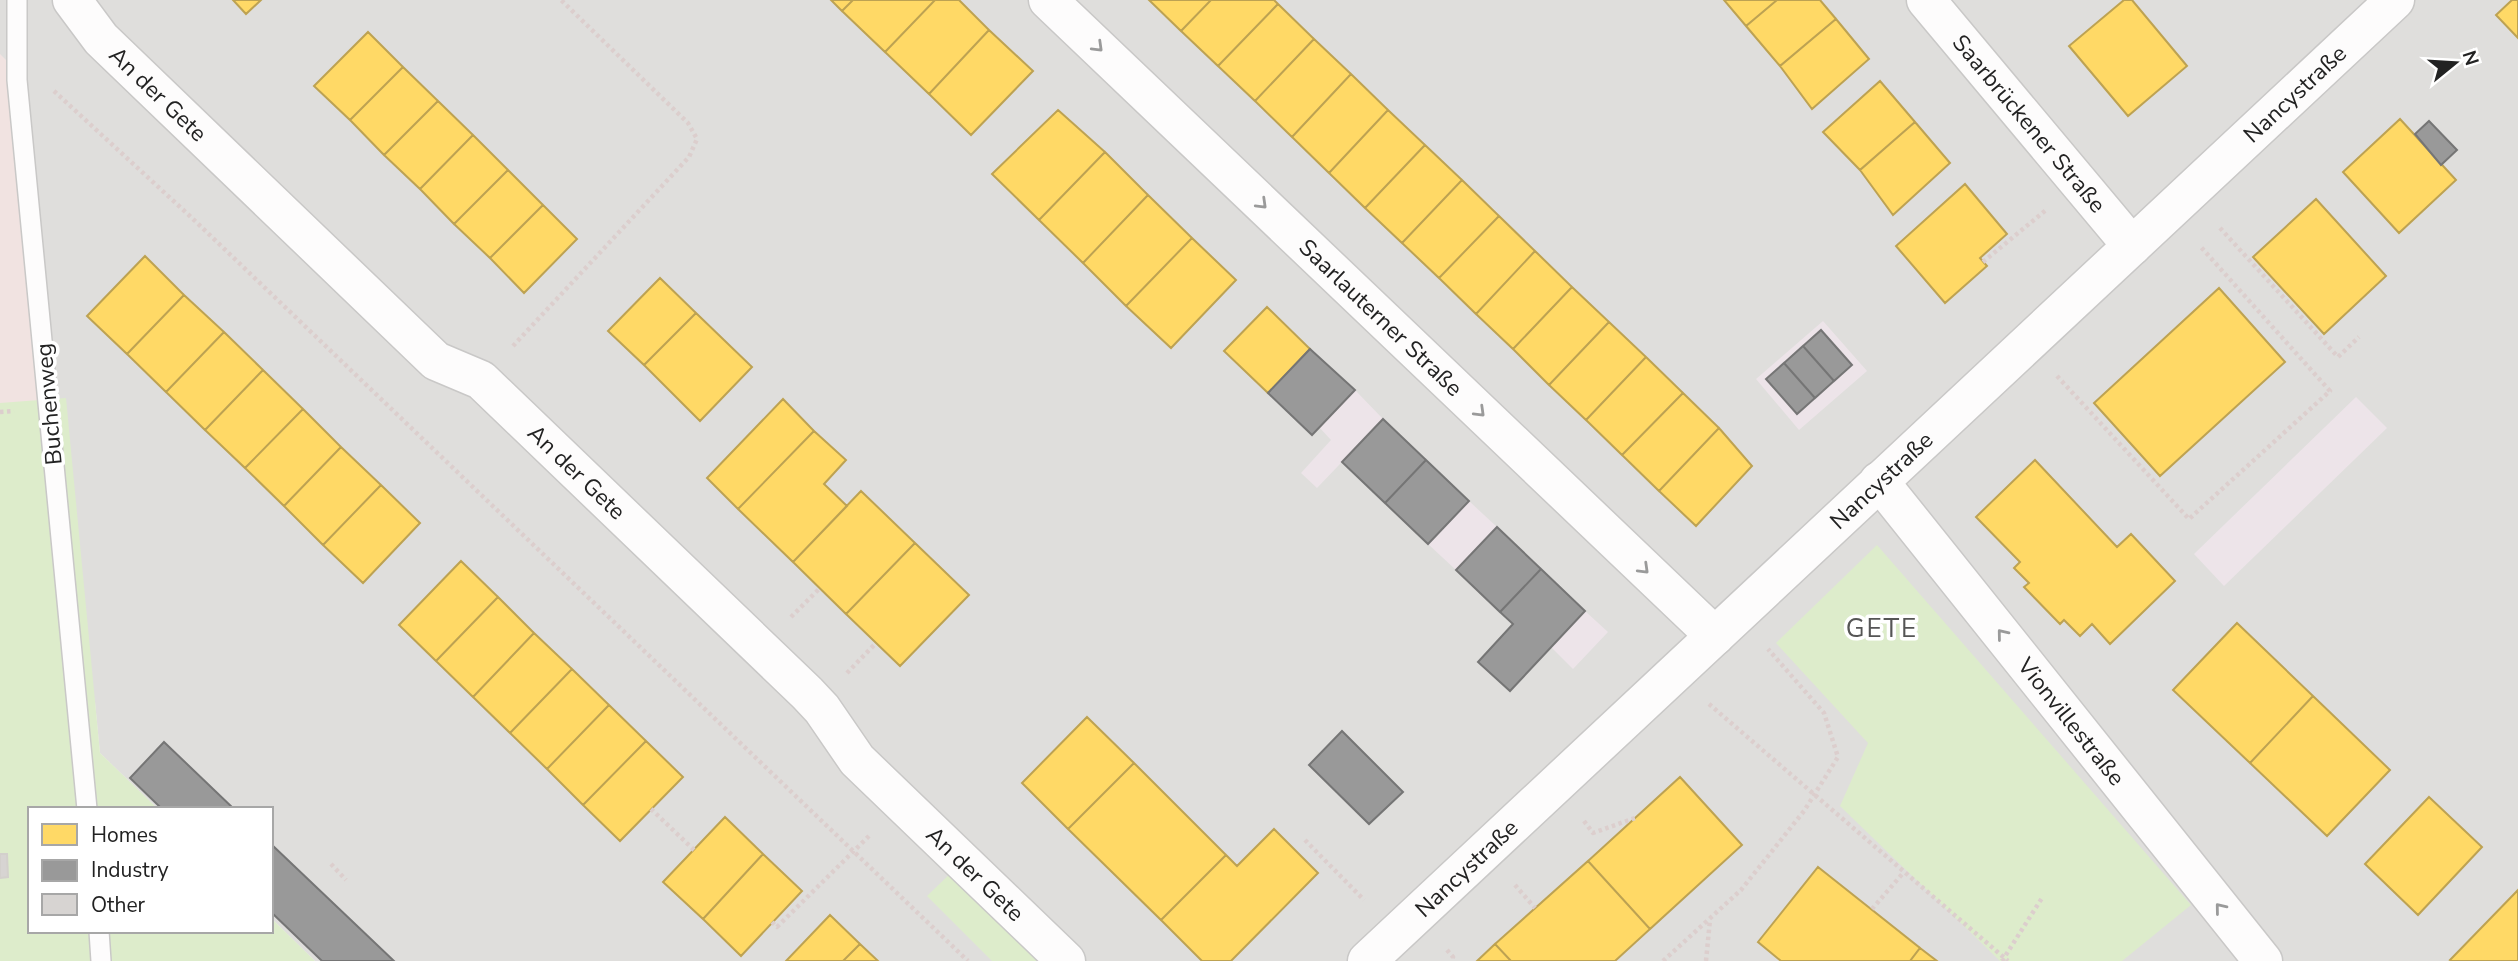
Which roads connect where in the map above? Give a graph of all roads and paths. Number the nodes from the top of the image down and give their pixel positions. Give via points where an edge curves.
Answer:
1 (18, 0) edge
2 (72, 0) edge
3 (561, 0) edge
4 (1048, 0) edge
5 (1926, 0) edge
6 (2395, 0) edge
7 (17, 57) junction
8 (2079, 183) junction
9 (2179, 202) junction
10 (2132, 246) junction
11 (1983, 262) dead end
12 (2360, 337) dead end
13 (2027, 343) junction
14 (481, 380) junction
15 (1879, 481) junction
16 (820, 588) dead end
17 (793, 615) dead end
18 (1726, 625) junction
19 (876, 643) dead end
20 (850, 670) dead end
21 (1674, 674) junction
22 (1814, 794) junction
23 (903, 804) junction
24 (87, 807) edge
25 (651, 809) dead end
26 (1305, 840) dead end
27 (694, 850) dead end
28 (853, 851) junction
29 (331, 864) dead end
30 (1904, 872) junction
31 (346, 880) dead end
32 (2042, 898) dead end
33 (1872, 909) dead end
34 (1710, 919) junction
35 (772, 922) dead end
36 (99, 933) edge
37 (1397, 933) junction
38 (2004, 960) edge
39 (101, 961) edge
40 (968, 961) edge
41 (1066, 961) edge
42 (1367, 961) edge
43 (1663, 961) edge
44 (1706, 961) edge
45 (2263, 961) edge

1 - 7 lane, Buchenweg
2 - 14 street, An der Gete via 101,39 436,361
3 - 14 path via 688,123 696,139 689,157
4 -> 18 street, Saarlauterner Straße
5 - 8 street, Saarbrückener Straße
6 - 9 street, Nancystraße
7 - 24 lane, Buchenweg
7 - 28 path
8 - 10 street, Saarbrückener Straße
8 - 11 path
9 - 10 street, Nancystraße
9 - 12 path via 2338,357
9 - 13 path via 2330,391 2189,519
10 - 13 street, Nancystraße
13 - 15 street, Nancystraße
14 - 23 street, An der Gete via 822,709 857,760
15 - 18 street, Nancystraße
45 -> 15 street, Vionvillestraße
16 - 17 path
18 - 21 street, Nancystraße
18 - 22 path via 1824,713 1838,757
19 - 20 path
21 - 22 path
21 - 37 street, Nancystraße
22 - 30 path
22 - 34 path via 1741,890
23 - 28 path
23 - 41 street, An der Gete
25 - 27 path
26 - 37 path
28 - 35 path via 778,928
28 - 40 path
29 - 31 path
30 - 33 path
30 - 38 path
32 - 38 path
34 - 43 path
34 - 44 path
36 - 39 lane
37 - 42 street, Nancystraße

